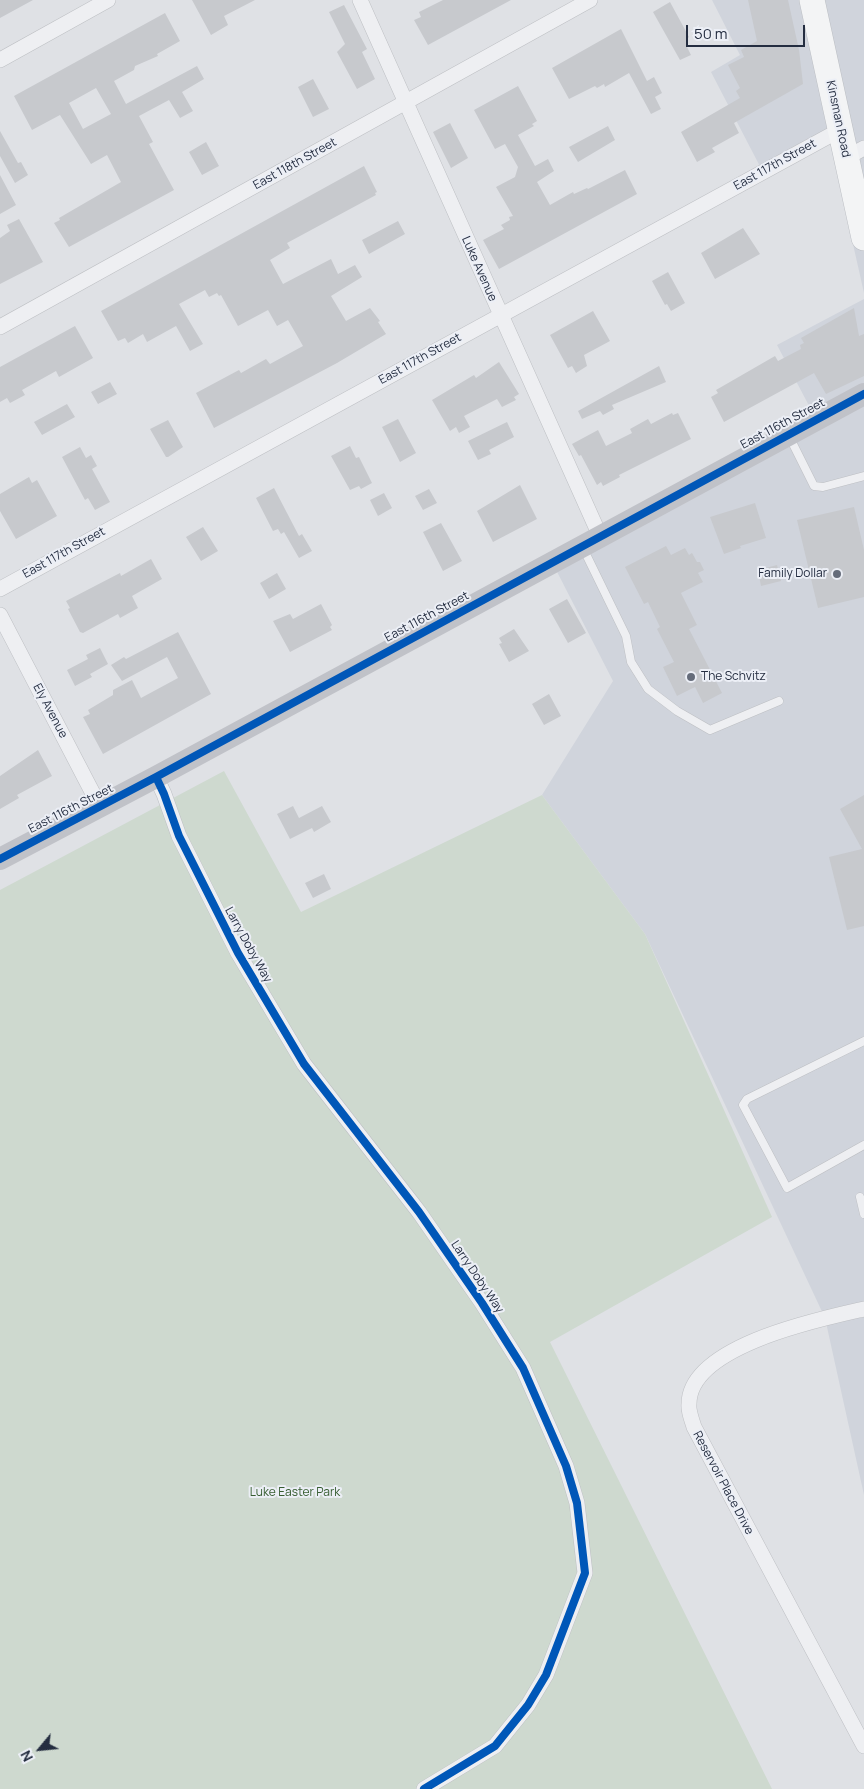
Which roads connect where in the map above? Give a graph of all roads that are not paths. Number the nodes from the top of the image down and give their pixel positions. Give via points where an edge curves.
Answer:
1 (108, 0) edge
2 (360, 0) edge
3 (590, 0) edge
4 (812, 0) edge
5 (0, 60) edge
6 (406, 102) junction
7 (840, 130) junction
8 (855, 153) edge
9 (864, 238) edge
10 (499, 315) junction
11 (0, 327) edge
12 (864, 394) edge
13 (789, 434) junction
14 (864, 476) edge
15 (591, 541) junction
16 (0, 589) edge
17 (0, 615) edge
18 (779, 701) dead end
19 (156, 777) junction
20 (100, 807) junction
21 (0, 859) edge
22 (864, 1041) edge
23 (864, 1145) edge
24 (860, 1197) dead end
25 (864, 1214) edge
26 (864, 1309) edge
27 (864, 1746) edge
28 (424, 1789) edge

1 - 5 street
2 - 6 street, Luke Avenue
3 - 6 street, East 118th Street
4 - 7 main road, Kinsman Road
6 - 10 street, Luke Avenue
6 - 11 street, East 118th Street
7 - 8 main road, Kinsman Road
7 - 10 street, East 117th Street
8 - 9 main road, Kinsman Road
10 - 15 street, Luke Avenue
10 - 16 street, East 117th Street
12 - 13 main road, East 116th Street
13 - 14 lane via 814,486 823,487
13 - 15 main road, East 116th Street
15 - 18 lane, Luke Avenue via 626,636 631,662 648,689 710,730
15 - 19 main road, East 116th Street
17 - 20 street, Ely Avenue
19 - 20 main road, East 116th Street
19 - 28 street, Larry Doby Way via 178,836 238,953 304,1064 419,1212 523,1368 566,1466 577,1503 585,1573 546,1675 528,1705 494,1746
20 - 21 main road, East 116th Street
22 - 23 lane via 747,1100 743,1105 787,1188
24 - 25 lane
26 - 27 street, Reservoir Place Drive via 800,1323 725,1355 701,1373 688,1404 694,1427

